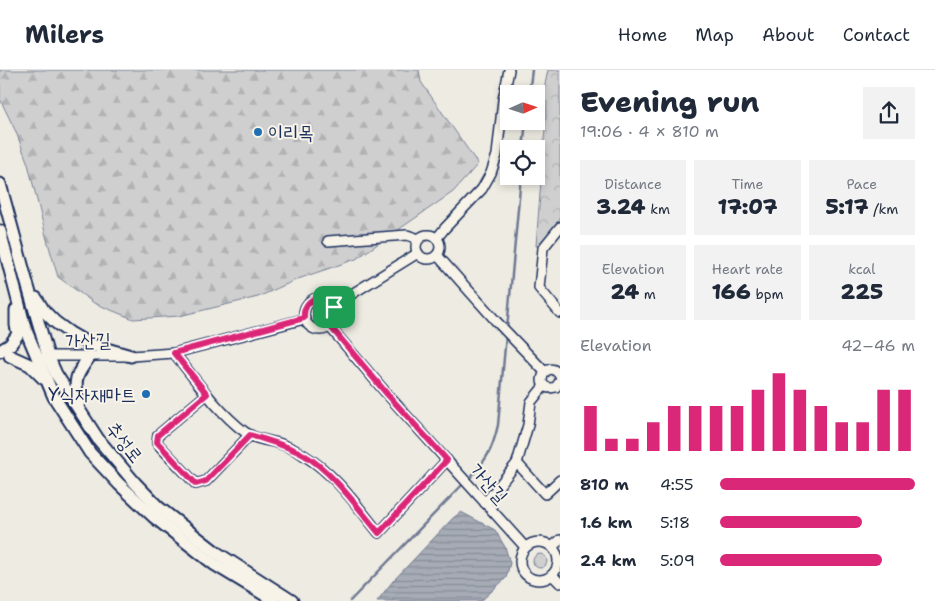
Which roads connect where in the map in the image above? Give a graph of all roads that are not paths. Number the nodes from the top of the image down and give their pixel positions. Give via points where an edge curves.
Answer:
1 (509, 70) edge
2 (0, 184) edge
3 (559, 230) edge
4 (0, 231) edge
5 (437, 238) junction
6 (419, 240) junction
7 (328, 241) dead end
8 (418, 253) junction
9 (437, 255) junction
10 (26, 283) junction
11 (16, 293) junction
12 (334, 307) junction
13 (560, 313) edge
14 (304, 318) junction
15 (330, 326) junction
16 (174, 353) junction
17 (3, 354) edge
18 (90, 356) junction
19 (131, 356) junction
20 (43, 358) junction
21 (545, 372) junction
22 (559, 379) edge
23 (48, 383) junction
24 (544, 386) junction
25 (207, 394) junction
26 (81, 412) junction
27 (250, 435) junction
28 (447, 460) junction
29 (517, 463) junction
30 (560, 480) edge
31 (484, 503) junction
32 (560, 540) edge
33 (552, 546) junction
34 (525, 547) junction
35 (552, 575) junction
36 (560, 583) edge
37 (275, 601) edge
38 (292, 601) edge

1 - 5 street via 496,155 490,173 482,189
2 - 10 main road, 추성로
3 - 13 street via 543,248 538,288
4 - 11 main road, 추성로
5 - 6 street via 425,235
5 - 9 street via 440,248
6 - 7 street via 408,235
6 - 8 street via 416,246
8 - 9 street via 423,258
8 - 12 street
9 - 21 street
10 - 19 main road via 44,312 70,333 89,344
10 - 20 main road, 추성로
11 - 17 main road via 18,334
11 - 20 main road, 추성로 via 25,328
12 - 14 street via 322,298 311,300 303,313
12 - 15 street via 334,322
14 - 15 street via 315,330
14 - 16 street, 가산길
15 - 28 street, 가산길
16 - 19 street, 가산길
16 - 25 street
17 - 20 street, 가산길 via 35,361
17 - 23 main road via 30,365
18 - 19 street, 가산길
18 - 20 street, 가산길
18 - 26 main road via 77,376 75,388
20 - 23 main road, 추성로
20 - 26 main road, 추성로
21 - 22 street via 551,370
21 - 24 street via 542,377
22 - 24 street via 556,387
23 - 37 main road, 추성로 via 90,453 118,484 214,564
24 - 29 street via 531,402
25 - 27 street
25 - 27 street via 158,435 157,442 196,484 206,481
26 - 38 main road, 추성로 via 98,439 158,507 217,553
27 - 28 street via 305,455 328,473 379,533
28 - 31 street, 가산길
29 - 30 street via 545,494
29 - 31 street
31 - 34 street, 가산길
32 - 33 street
33 - 34 street via 536,541
33 - 35 street via 558,564
34 - 35 street via 520,564 526,575 536,580
35 - 36 street

